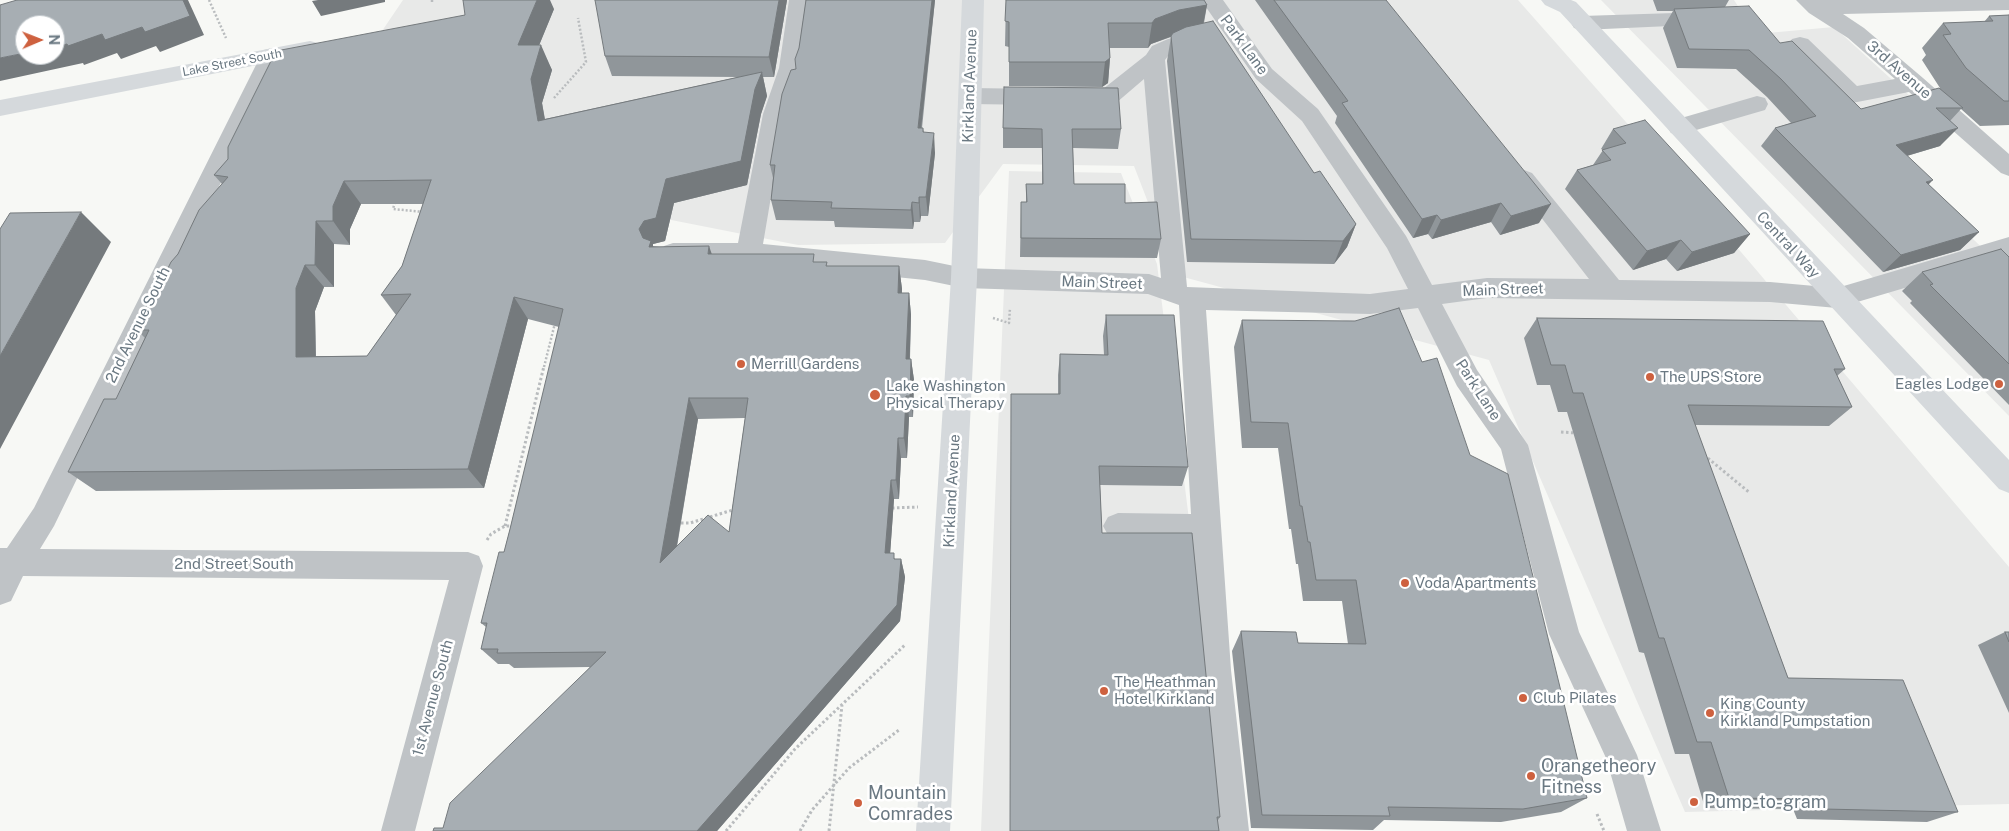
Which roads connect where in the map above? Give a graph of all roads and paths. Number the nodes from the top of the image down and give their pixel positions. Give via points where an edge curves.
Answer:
1 (209, 0) edge
2 (800, 0) edge
3 (973, 0) edge
4 (1212, 0) edge
5 (2009, 3) edge
6 (1812, 4) edge
7 (1567, 8) edge
8 (578, 18) dead end
9 (1730, 18) edge
10 (1234, 32) junction
11 (227, 41) dead end
12 (330, 44) edge
13 (1800, 44) dead end
14 (272, 56) junction
15 (1154, 60) junction
16 (1915, 83) junction
17 (970, 96) junction
18 (554, 98) dead end
19 (1757, 104) dead end
20 (0, 108) edge
21 (1679, 127) junction
22 (1508, 158) edge
23 (2009, 167) edge
24 (396, 200) edge
25 (432, 213) edge
26 (2009, 247) edge
27 (749, 252) junction
28 (663, 253) edge
29 (964, 278) junction
30 (1612, 290) junction
31 (1184, 295) junction
32 (1423, 296) junction
33 (1837, 298) junction
34 (1010, 302) dead end
35 (557, 316) edge
36 (993, 318) dead end
37 (1561, 432) dead end
38 (1581, 433) dead end
39 (1700, 451) edge
40 (2009, 480) edge
41 (1750, 493) dead end
42 (951, 507) junction
43 (884, 508) edge
44 (746, 509) edge
45 (670, 523) edge
46 (524, 526) edge
47 (1118, 526) dead end
48 (1206, 528) junction
49 (7, 562) edge
50 (468, 566) joint
51 (0, 591) edge
52 (906, 644) dead end
53 (842, 705) junction
54 (899, 730) dead end
55 (833, 783) junction
56 (1596, 814) dead end
57 (398, 831) edge
58 (726, 831) edge
59 (800, 831) edge
60 (829, 831) edge
61 (933, 831) edge
62 (1232, 831) edge
63 (1604, 831) edge
64 (1644, 831) edge

1 - 11 path
2 - 27 street via 790,68 774,114
3 - 17 main road, Kirkland Avenue
4 - 10 street, Park Lane
5 - 6 street
6 - 16 street, 3rd Avenue via 1856,33
7 - 9 street
7 - 21 main road, Central Way
8 - 18 path via 586,62
10 - 15 street via 1176,44 1160,51
10 - 32 street, Park Lane via 1264,74 1310,115 1397,243
12 - 14 main road, Lake Street South
13 - 16 street via 1852,95
14 - 20 main road, Lake Street South
14 - 49 street, 2nd Avenue South via 44,517
15 - 17 street via 1108,97
15 - 31 street via 1162,174
16 - 23 street, 3rd Avenue
17 - 29 main road, Kirkland Avenue
19 - 21 street
21 - 33 main road, Central Way
22 - 30 street
24 - 25 path via 393,209
26 - 33 street, Main Street
27 - 28 street, Main Street
27 - 29 street, Main Street via 925,270
29 - 31 street, Main Street via 1149,284
29 - 42 main road, Kirkland Avenue
30 - 32 street, Main Street via 1487,288
30 - 33 street, Main Street via 1770,292
31 - 32 street, Main Street via 1370,304
31 - 48 street
32 - 64 street, Park Lane via 1467,378 1514,445 1564,634 1621,754
33 - 40 main road, Central Way
34 - 36 path via 1009,323
35 - 46 path via 504,526
37 - 38 path
39 - 41 path
42 - 43 path
42 - 61 main road, Kirkland Avenue
44 - 45 path via 690,523
47 - 48 street
48 - 62 street via 1215,670
49 - 50 street, 2nd Street South
49 - 51 street, 2nd Avenue South
50 - 57 street, 1st Avenue South
52 - 53 path
53 - 55 path
53 - 58 path via 795,749
54 - 55 path
55 - 59 path
55 - 60 path
56 - 63 path

